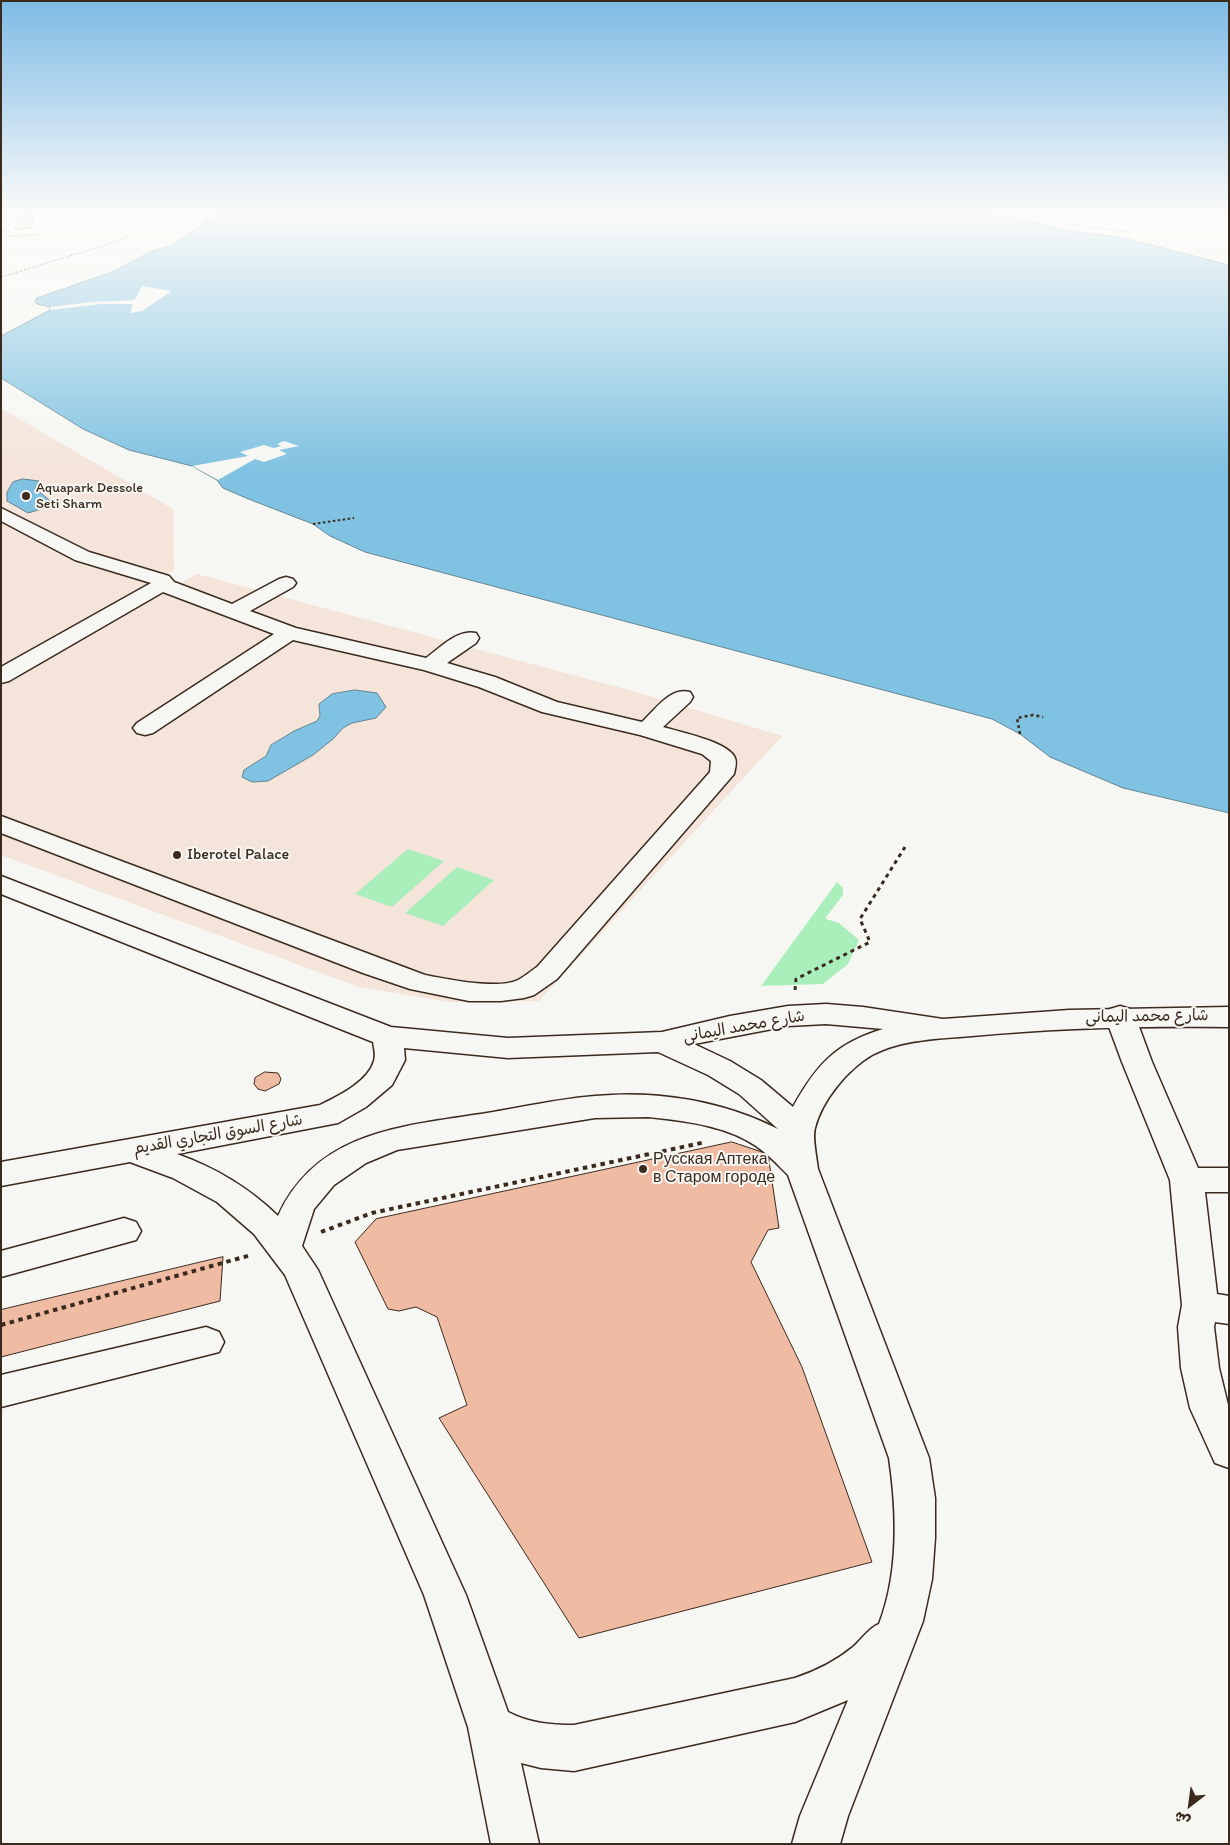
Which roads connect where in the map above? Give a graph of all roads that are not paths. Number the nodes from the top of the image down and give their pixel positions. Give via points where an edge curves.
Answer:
1 (1, 513) edge
2 (286, 583) dead end
3 (162, 585) junction
4 (234, 611) junction
5 (290, 633) junction
6 (468, 638) dead end
7 (430, 665) junction
8 (1, 676) edge
9 (682, 697) dead end
10 (145, 728) dead end
11 (647, 730) junction
12 (1, 824) edge
13 (1, 884) edge
14 (1120, 1016) junction
15 (1229, 1017) edge
16 (945, 1029) junction
17 (387, 1036) junction
18 (662, 1042) junction
19 (798, 1129) junction
20 (132, 1151) junction
21 (802, 1169) junction
22 (1, 1174) edge
23 (1187, 1180) junction
24 (1229, 1180) edge
25 (124, 1231) dead end
26 (285, 1246) junction
27 (1, 1264) edge
28 (1215, 1307) edge
29 (206, 1342) dead end
30 (1, 1392) edge
31 (1229, 1451) edge
32 (902, 1621) junction
33 (491, 1727) junction
34 (516, 1844) edge
35 (816, 1844) edge

1 - 3 main road via 82,556 162,580
2 - 4 main road
3 - 4 main road
3 - 8 main road
4 - 5 main road
5 - 7 main road
5 - 10 main road
6 - 7 main road
7 - 11 main road via 487,682 550,707
9 - 11 main road
11 - 12 main road via 716,751 723,758 722,774 547,973 524,989 469,992 420,983
13 - 17 main road
14 - 15 main road, شارع محمد اليمانى
14 - 16 main road, شارع محمد اليمانى
14 - 23 main road
16 - 18 main road, شارع محمد اليمانى via 826,1014 788,1016
16 - 19 main road, شارع محمد اليمانى via 886,1039 851,1054 819,1086
17 - 18 main road via 508,1048
17 - 20 main road, شارع السوق التجاري القديم via 390,1059 384,1072 361,1096 327,1115
18 - 19 main road via 720,1068 750,1087
19 - 21 main road
20 - 22 main road, شارع السوق التجاري القديم
20 - 26 main road via 194,1172 221,1187 267,1224
21 - 26 main road via 768,1138 715,1117 648,1106 595,1107 393,1139 369,1147 347,1158 310,1188 297,1206
21 - 32 main road via 908,1458 915,1498 916,1538
23 - 24 main road
23 - 28 main road
25 - 27 main road
26 - 33 main road via 300,1270 445,1595
28 - 31 main road via 1196,1328 1209,1408
29 - 30 main road
32 - 33 main road via 870,1662 823,1691 795,1700 574,1748 532,1745
32 - 35 main road via 824,1816
33 - 34 main road

